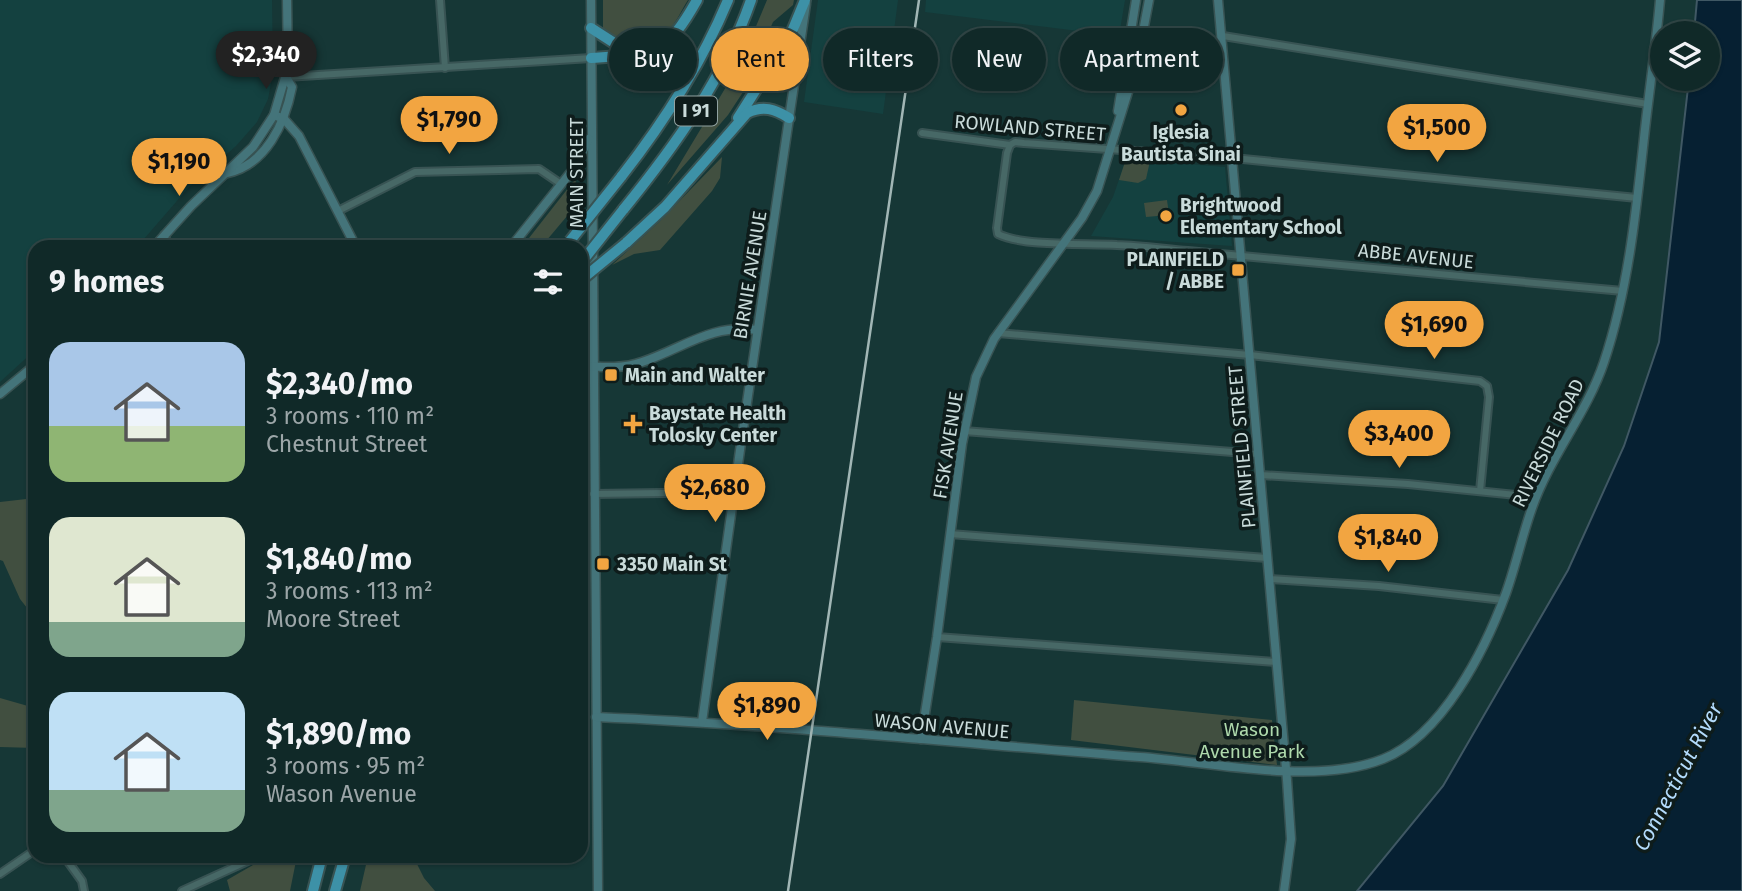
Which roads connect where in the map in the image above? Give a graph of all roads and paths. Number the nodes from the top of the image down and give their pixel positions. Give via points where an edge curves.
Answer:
1 (287, 0) edge
2 (440, 0) edge
3 (591, 0) edge
4 (697, 0) edge
5 (728, 0) edge
6 (751, 0) edge
7 (806, 0) edge
8 (1136, 0) edge
9 (1149, 0) edge
10 (1218, 0) edge
11 (1660, 0) edge
12 (591, 27) junction
13 (680, 28) edge
14 (1222, 28) edge
15 (1223, 36) joint
16 (609, 39) edge
17 (609, 57) edge
18 (591, 58) junction
19 (445, 68) junction
20 (286, 77) junction
21 (1648, 104) junction
22 (274, 115) junction
23 (789, 118) junction
24 (284, 119) junction
25 (592, 133) junction
26 (922, 133) dead end
27 (1010, 145) junction
28 (1111, 151) junction
29 (712, 155) junction
30 (1233, 158) junction
31 (227, 173) junction
32 (561, 184) junction
33 (1637, 198) junction
34 (338, 211) junction
35 (164, 235) junction
36 (160, 240) edge
37 (166, 240) edge
38 (352, 240) edge
39 (517, 240) edge
40 (571, 240) edge
41 (1063, 244) junction
42 (588, 254) edge
43 (1241, 255) junction
44 (588, 274) edge
45 (1623, 290) junction
46 (757, 330) junction
47 (998, 333) junction
48 (1250, 355) junction
49 (588, 367) edge
50 (593, 367) junction
51 (28, 371) edge
52 (0, 394) edge
53 (964, 431) junction
54 (1258, 454) junction
55 (1260, 475) junction
56 (1480, 491) junction
57 (734, 492) junction
58 (593, 494) junction
59 (1536, 497) junction
60 (950, 534) junction
61 (1267, 558) junction
62 (1269, 579) junction
63 (1503, 600) junction
64 (937, 636) junction
65 (1276, 662) junction
66 (596, 717) junction
67 (702, 722) junction
68 (921, 739) junction
69 (1286, 771) junction
70 (28, 855) edge
71 (69, 863) edge
72 (241, 863) edge
73 (320, 863) edge
74 (343, 863) edge
75 (0, 874) edge
76 (84, 891) edge
77 (182, 891) edge
78 (313, 891) edge
79 (336, 891) edge
80 (598, 891) edge
81 (1284, 891) edge

1 - 20 street
2 - 19 street
3 - 12 street, MAIN STREET
4 - 13 highway
5 - 40 highway, I 91, bridge via 679,97
6 - 42 highway, I 91, bridge via 699,106
7 - 23 street, BIRNIE AVENUE
7 - 29 highway via 791,34
8 - 28 street, FISK AVENUE
9 - 28 street, FISK AVENUE via 1138,63
10 - 14 street, PLAINFIELD STREET
11 - 21 street, RIVERSIDE ROAD
12 - 16 highway
12 - 18 street, MAIN STREET
15 - 21 street
15 - 30 street, PLAINFIELD STREET
17 - 18 highway
18 - 19 street
18 - 25 street, MAIN STREET
19 - 20 street
20 - 22 street
20 - 24 street via 292,88
21 - 33 street, RIVERSIDE ROAD
22 - 24 street
22 - 31 street
23 - 29 highway via 769,108 750,111
23 - 46 street, BIRNIE AVENUE
24 - 31 street via 255,159 240,171
24 - 34 street via 299,136
25 - 32 street via 580,160
25 - 50 street, MAIN STREET
26 - 27 street, ROWLAND STREET
27 - 28 street, ROWLAND STREET
27 - 41 street, ABBE AVENUE via 998,234
28 - 30 street, ROWLAND STREET
28 - 41 street, FISK AVENUE via 1092,200
29 - 44 highway, bridge via 665,208
30 - 33 street, ROWLAND STREET
30 - 43 street, PLAINFIELD STREET
31 - 35 street
32 - 34 street via 539,169 415,172
32 - 39 street
33 - 45 street, RIVERSIDE ROAD
34 - 38 street
35 - 36 street
35 - 37 street
41 - 43 street, ABBE AVENUE
41 - 47 street, FISK AVENUE
43 - 45 street, ABBE AVENUE
43 - 48 street, PLAINFIELD STREET
45 - 59 street, RIVERSIDE ROAD via 1599,374
46 - 50 street via 720,330 642,362
46 - 57 street, BIRNIE AVENUE
47 - 48 street
47 - 53 street, FISK AVENUE via 976,377
48 - 54 street, PLAINFIELD STREET
48 - 56 street via 1485,383 1489,401
49 - 50 street
50 - 58 street, MAIN STREET
51 - 52 street
53 - 54 street
53 - 60 street, FISK AVENUE
54 - 55 street, PLAINFIELD STREET
55 - 56 street
55 - 61 street, PLAINFIELD STREET
56 - 59 street
57 - 58 street
57 - 67 street, BIRNIE AVENUE
58 - 66 street, MAIN STREET
59 - 63 street, RIVERSIDE ROAD
60 - 61 street
60 - 64 street, FISK AVENUE
61 - 62 street, PLAINFIELD STREET
62 - 63 street
62 - 65 street, PLAINFIELD STREET
63 - 69 street, RIVERSIDE ROAD via 1458,688 1422,735 1384,759 1348,768
64 - 65 street
64 - 68 street, FISK AVENUE
65 - 69 street, PLAINFIELD STREET
66 - 67 street, WASON AVENUE
66 - 80 street, MAIN STREET
67 - 68 street, WASON AVENUE
68 - 69 street, WASON AVENUE
69 - 81 street, PLAINFIELD STREET via 1291,839
70 - 75 street
71 - 76 street
72 - 77 street
73 - 78 highway
74 - 79 highway

